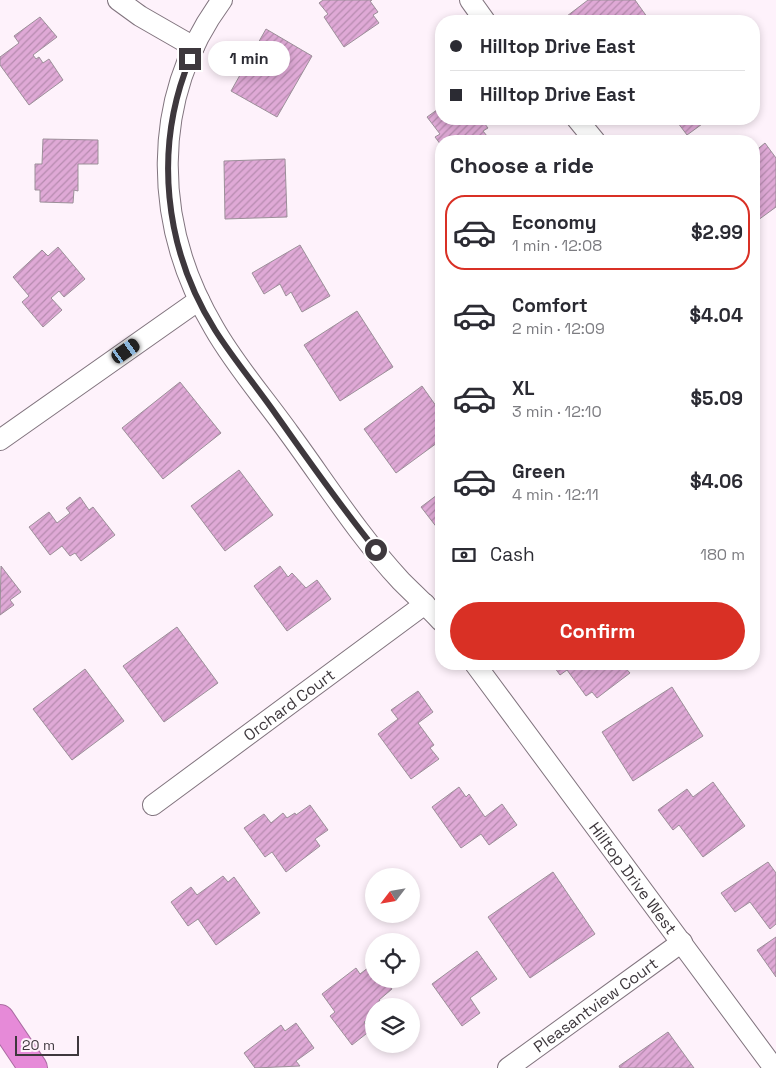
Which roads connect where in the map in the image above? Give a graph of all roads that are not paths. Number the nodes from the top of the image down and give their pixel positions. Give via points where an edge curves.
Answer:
1 (118, 0) edge
2 (222, 0) edge
3 (470, 0) edge
4 (480, 15) edge
5 (194, 47) junction
6 (582, 125) edge
7 (591, 135) edge
8 (199, 300) junction
9 (0, 440) edge
10 (425, 604) junction
11 (435, 615) edge
12 (480, 670) edge
13 (153, 805) dead end
14 (682, 942) junction
15 (0, 1019) edge
16 (33, 1068) edge
17 (508, 1068) edge
18 (774, 1068) edge

1 - 5 street
2 - 5 street
3 - 4 street
5 - 8 street via 173,110 167,170 176,238
6 - 7 street
8 - 9 street
8 - 10 street via 230,354 354,523 400,580
10 - 11 street
10 - 13 street, Orchard Court
12 - 14 street, Hilltop Drive West
14 - 17 street, Pleasantview Court
14 - 18 street, Hilltop Drive West
15 - 16 highway

